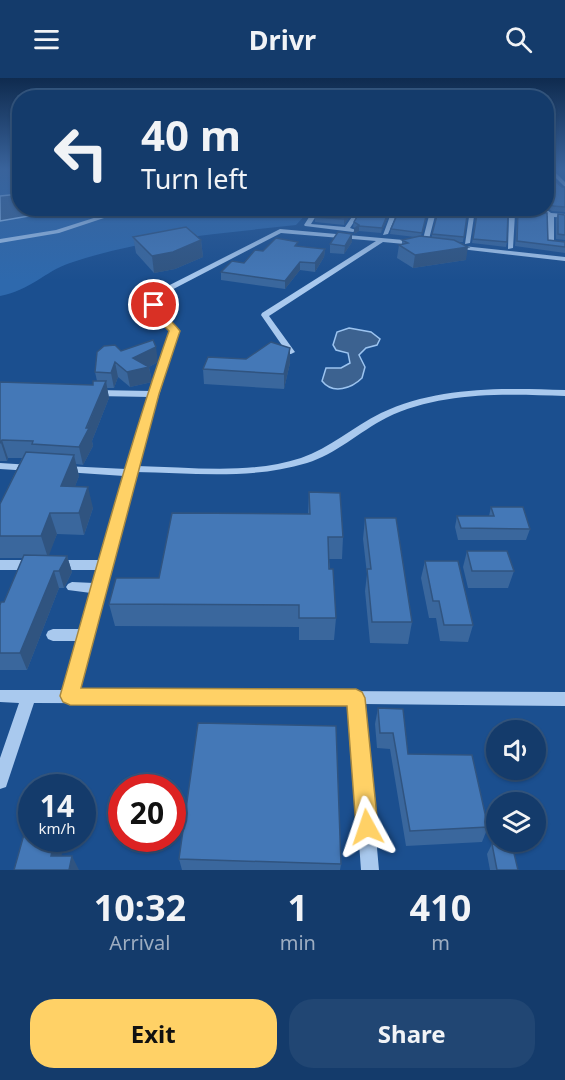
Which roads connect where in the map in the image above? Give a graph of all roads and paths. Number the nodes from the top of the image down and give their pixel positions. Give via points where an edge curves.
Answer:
1 (107, 216) edge
2 (313, 216) edge
3 (356, 216) edge
4 (392, 216) edge
5 (432, 216) edge
6 (472, 216) edge
7 (510, 216) edge
8 (554, 216) junction
9 (565, 216) edge
10 (565, 226) edge
11 (346, 230) junction
12 (383, 237) junction
13 (437, 240) edge
14 (0, 241) edge
15 (427, 242) junction
16 (467, 243) junction
17 (565, 244) edge
18 (510, 248) junction
19 (565, 253) edge
20 (565, 260) edge
21 (291, 352) edge
22 (82, 393) edge
23 (565, 393) edge
24 (153, 394) junction
25 (0, 466) edge
26 (131, 471) junction
27 (0, 565) edge
28 (105, 565) junction
29 (72, 587) dead end
30 (99, 588) junction
31 (53, 635) dead end
32 (86, 635) junction
33 (0, 696) edge
34 (29, 696) junction
35 (70, 696) junction
36 (356, 698) junction
37 (565, 699) edge
38 (0, 781) edge
39 (370, 870) edge

1 - 14 street via 57,232
2 - 11 street via 308,225
3 - 11 street
4 - 12 street
5 - 15 street
6 - 16 street
7 - 18 street
8 - 9 street
8 - 10 street
8 - 17 street via 551,243
11 - 12 street
12 - 15 street
12 - 21 street via 265,315
12 - 24 street via 280,231 157,295 157,314 175,331
13 - 15 street
16 - 18 street
16 - 20 street via 448,244
18 - 19 street
22 - 24 street
23 - 26 street via 478,392 423,402 386,415 306,460 257,471
24 - 26 street
25 - 26 street
26 - 28 street
27 - 28 street
28 - 30 street
29 - 30 street
30 - 32 street
31 - 32 street
32 - 35 street
33 - 34 street
34 - 35 street
34 - 38 street
35 - 36 street
36 - 37 street
36 - 39 street

